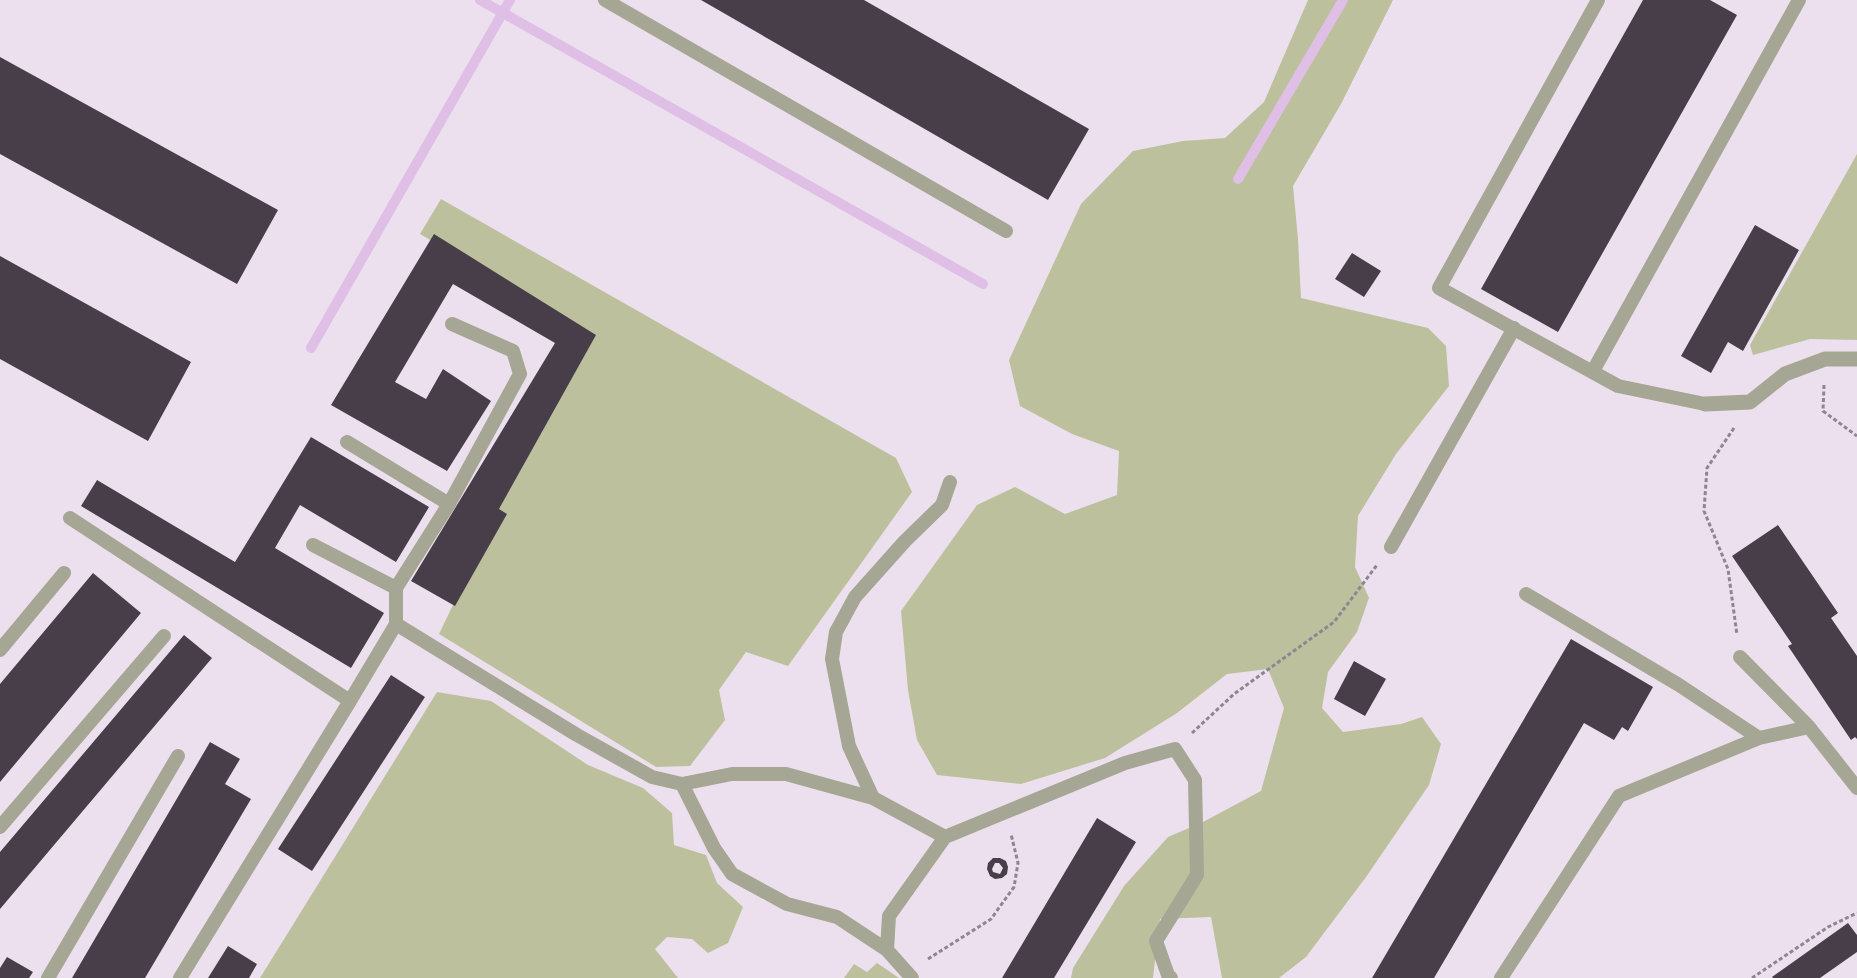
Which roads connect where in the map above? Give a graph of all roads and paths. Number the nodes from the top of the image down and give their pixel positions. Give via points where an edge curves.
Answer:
1 (605, 0) edge
2 (1598, 0) edge
3 (1799, 0) edge
4 (1006, 231) dead end
5 (452, 324) dead end
6 (1514, 328) junction
7 (1825, 359) junction
8 (1857, 359) edge
9 (1592, 371) junction
10 (1750, 402) junction
11 (1705, 404) joint
12 (1857, 436) edge
13 (347, 442) dead end
14 (950, 482) dead end
15 (449, 504) junction
16 (70, 518) dead end
17 (313, 546) dead end
18 (1390, 547) joint
19 (64, 573) dead end
20 (396, 588) junction
21 (1526, 594) dead end
22 (396, 624) junction
23 (164, 636) dead end
24 (0, 650) edge
25 (1740, 657) joint
26 (350, 701) junction
27 (1809, 727) junction
28 (1759, 738) junction
29 (1175, 749) junction
30 (178, 756) dead end
31 (682, 784) junction
32 (1857, 788) edge
33 (873, 798) junction
34 (1005, 812) junction
35 (0, 827) edge
36 (945, 837) junction
37 (1857, 913) edge
38 (888, 950) junction
39 (924, 964) dead end
40 (48, 978) edge
41 (180, 978) edge
42 (912, 978) edge
43 (1171, 978) edge
44 (1501, 978) edge
45 (1752, 978) edge

1 - 4 lane
2 - 6 lane via 1439,288
3 - 9 lane
5 - 15 lane via 513,351 520,374
6 - 9 lane
6 - 18 lane
7 - 8 street
7 - 10 street via 1785,374
7 - 12 path via 1822,411
9 - 11 lane via 1618,386
10 - 11 street
10 - 25 path via 1708,468 1704,511 1728,569
13 - 15 lane
14 - 33 lane via 942,505 904,541 856,597 836,632 832,659 849,746
15 - 20 lane
16 - 26 lane
17 - 20 lane
18 - 29 path via 1334,622 1234,694
19 - 24 lane
20 - 22 lane
21 - 28 lane via 1679,685
22 - 26 lane
22 - 31 lane via 652,777
23 - 35 lane
25 - 27 lane
26 - 41 lane
27 - 28 lane
27 - 32 lane
28 - 44 lane via 1619,796
29 - 34 lane via 1125,763
29 - 43 lane via 1195,780 1197,875 1156,941
30 - 40 lane
31 - 33 lane via 732,774 786,774
31 - 38 lane via 714,848 732,874 787,904 837,918
33 - 36 lane
34 - 36 lane
34 - 39 path via 1018,863 1014,887 991,919 930,956
36 - 38 lane via 889,916
37 - 45 path via 1828,927
38 - 42 lane

